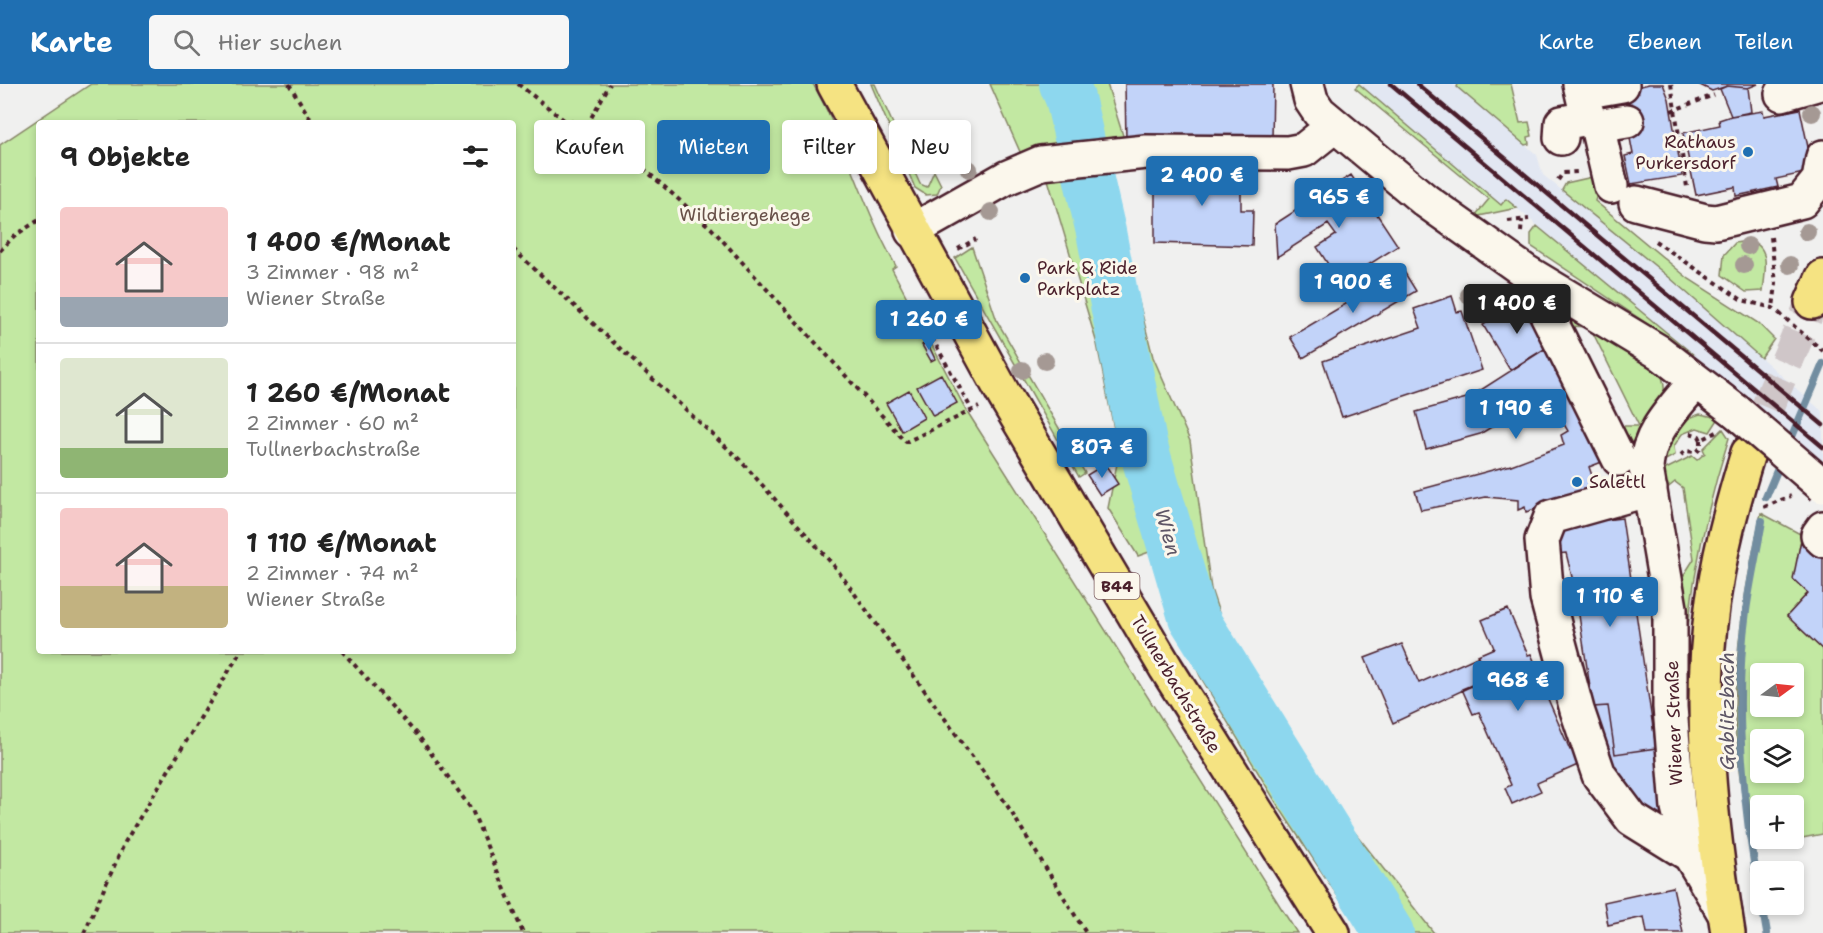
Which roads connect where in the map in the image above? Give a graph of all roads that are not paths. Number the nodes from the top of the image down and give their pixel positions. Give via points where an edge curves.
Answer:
1 (834, 84) edge
2 (1307, 84) edge
3 (1622, 84) edge
4 (1817, 84) edge
5 (1782, 94) dead end
6 (1595, 108) edge
7 (1334, 126) junction
8 (1561, 138) dead end
9 (1823, 157) edge
10 (912, 231) junction
11 (1526, 272) junction
12 (1696, 381) junction
13 (1748, 453) tunnel mouth
14 (1619, 459) dead end
15 (1811, 488) edge
16 (1650, 489) junction
17 (1823, 528) edge
18 (1823, 540) edge
19 (1690, 855) junction
20 (1727, 924) edge
21 (1333, 933) edge

1 - 10 main road, Tullnerbachstraße / B44
2 - 7 street via 1311,100
3 - 6 street
4 - 5 street
6 - 8 street via 1562,123
6 - 9 street via 1606,179 1704,220 1802,201 1819,180
7 - 10 street via 1304,150 1288,153 1146,152 1041,163 1006,178
7 - 11 street via 1426,201
10 - 21 main road, Tullnerbachstraße / B44 via 1166,668
11 - 12 street via 1659,352
11 - 14 street
12 - 15 street, bridge via 1737,412
12 - 16 street, Wiener Straße via 1654,435 1647,451
13 - 20 main road, Wiener Straße via 1712,602 1708,666 1710,794
16 - 19 street, Wiener Straße via 1670,608 1673,759 1678,808
16 - 19 street via 1551,517 1542,540 1546,598 1599,775 1632,819
17 - 18 street via 1818,535
19 - 20 street, Wiener Straße

